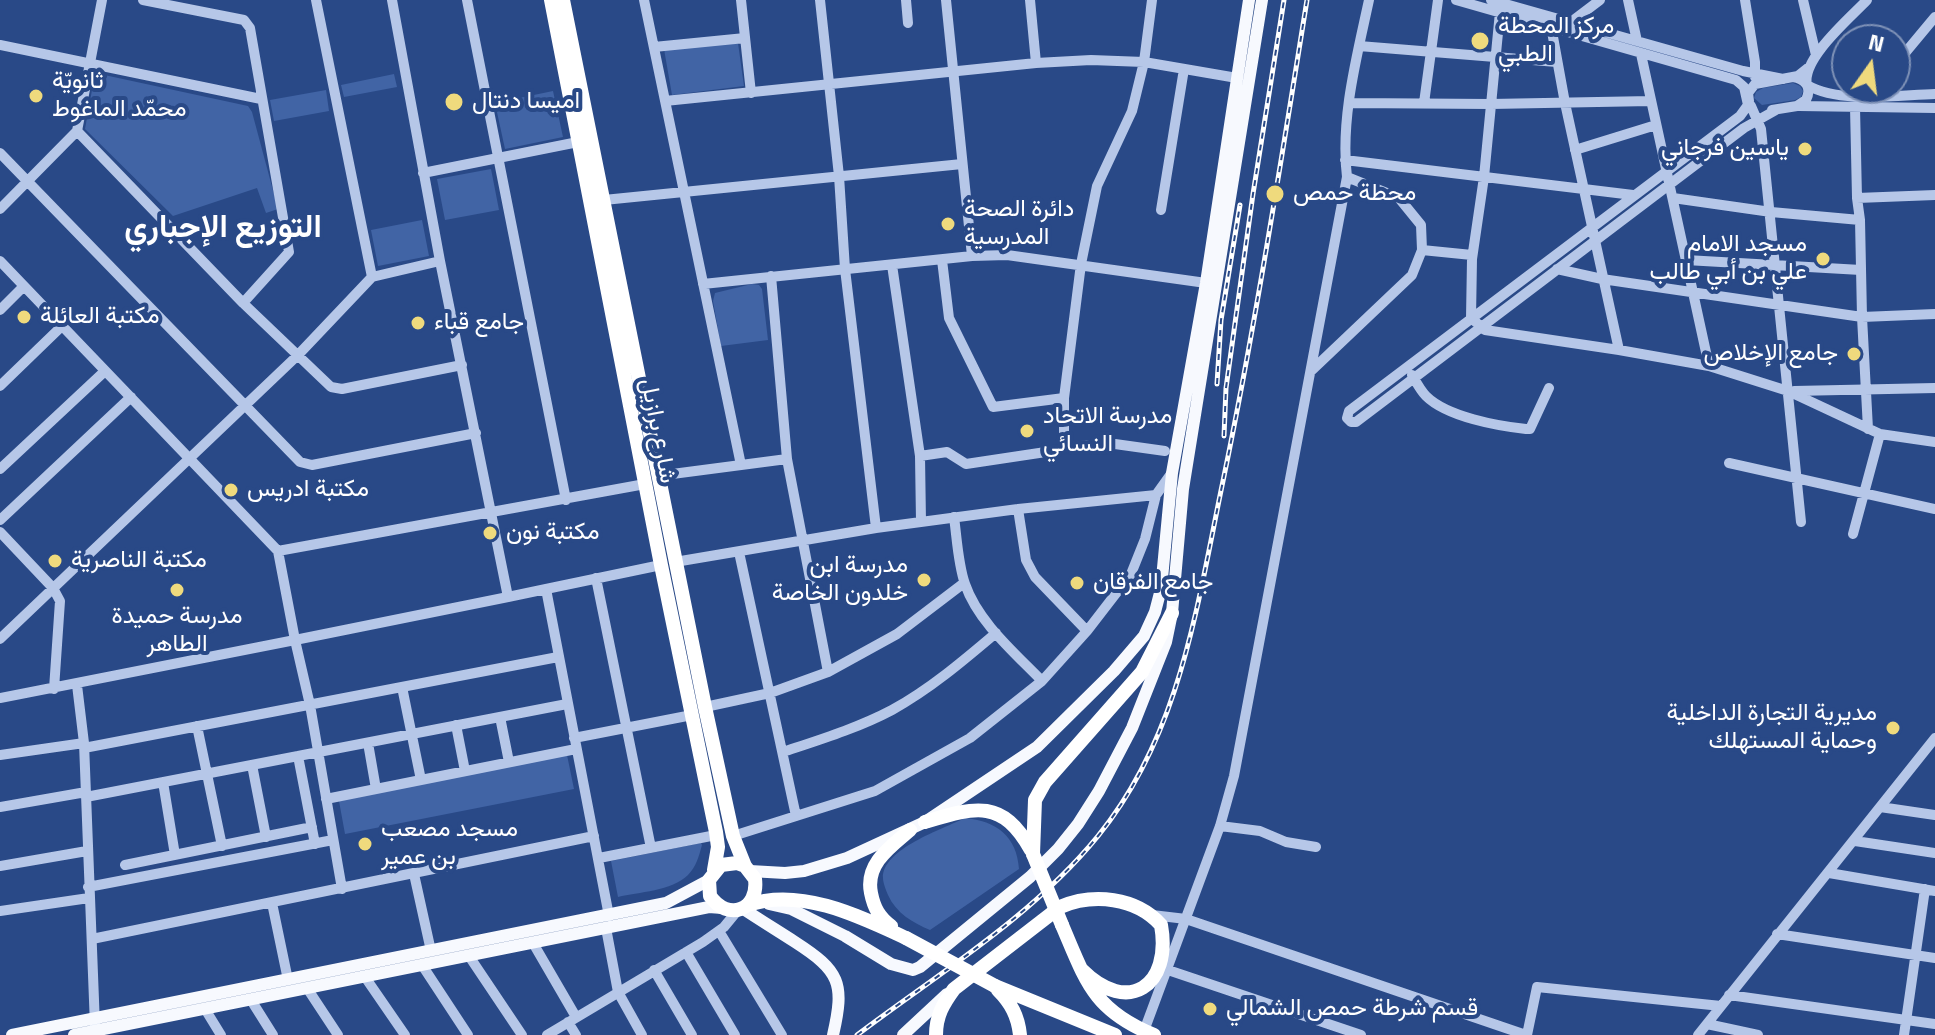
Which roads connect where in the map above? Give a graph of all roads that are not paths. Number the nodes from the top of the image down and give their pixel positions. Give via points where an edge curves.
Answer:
1 (102, 0) edge
2 (143, 0) edge
3 (316, 0) edge
4 (392, 0) edge
5 (467, 0) edge
6 (551, 0) edge
7 (563, 0) edge
8 (644, 0) edge
9 (741, 0) edge
10 (820, 0) edge
11 (906, 0) edge
12 (946, 0) edge
13 (1030, 0) edge
14 (1152, 0) edge
15 (1249, 0) edge
16 (1262, 0) edge
17 (1369, 0) edge
18 (1438, 0) edge
19 (1456, 0) edge
20 (1491, 0) edge
21 (1600, 0) edge
22 (1628, 0) edge
23 (1745, 0) edge
24 (1803, 0) edge
25 (1867, 0) edge
26 (1500, 12) junction
27 (1935, 17) edge
28 (1571, 22) junction
29 (908, 23) dead end
30 (1551, 26) junction
31 (745, 38) junction
32 (1637, 41) junction
33 (0, 45) edge
34 (1359, 46) junction
35 (1911, 46) edge
36 (654, 47) junction
37 (1431, 51) junction
38 (1641, 54) junction
39 (1816, 55) junction
40 (1495, 57) junction
41 (91, 62) junction
42 (1144, 62) junction
43 (1557, 62) junction
44 (1036, 63) junction
45 (1809, 66) junction
46 (1755, 68) junction
47 (1184, 69) junction
48 (954, 71) junction
49 (1237, 78) junction
50 (1788, 78) junction
51 (1807, 85) junction
52 (830, 86) junction
53 (1831, 92) edge
54 (751, 93) junction
55 (1911, 93) edge
56 (1935, 94) edge
57 (1750, 98) junction
58 (261, 99) junction
59 (665, 101) junction
60 (1651, 101) junction
61 (1350, 103) junction
62 (1424, 103) junction
63 (1565, 103) junction
64 (1491, 104) junction
65 (1797, 106) junction
66 (1855, 107) junction
67 (1935, 108) edge
68 (1774, 110) junction
69 (1760, 124) junction
70 (1656, 125) junction
71 (77, 131) junction
72 (578, 142) junction
73 (1575, 150) junction
74 (0, 153) edge
75 (498, 159) junction
76 (1345, 160) junction
77 (962, 164) junction
78 (1666, 170) junction
79 (423, 173) junction
80 (839, 176) junction
81 (1347, 177) junction
82 (1484, 177) junction
83 (28, 182) junction
84 (1670, 185) junction
85 (1584, 188) junction
86 (684, 193) junction
87 (1633, 195) junction
88 (1935, 195) edge
89 (1673, 198) junction
90 (1857, 198) junction
91 (604, 200) junction
92 (0, 209) edge
93 (1161, 210) dead end
94 (1771, 212) junction
95 (1860, 220) junction
96 (1593, 227) junction
97 (1595, 240) junction
98 (1422, 250) junction
99 (1472, 255) junction
100 (972, 256) junction
101 (942, 260) junction
102 (1686, 260) junction
103 (0, 261) edge
104 (440, 261) junction
105 (1081, 264) junction
106 (892, 265) junction
107 (1540, 265) junction
108 (1777, 266) junction
109 (845, 269) junction
110 (1558, 269) junction
111 (1861, 270) junction
112 (771, 276) junction
113 (372, 277) junction
114 (1602, 279) junction
115 (1206, 283) junction
116 (703, 284) junction
117 (24, 286) junction
118 (1692, 291) junction
119 (243, 303) junction
120 (1780, 303) junction
121 (0, 310) edge
122 (1935, 314) edge
123 (1862, 317) junction
124 (1471, 318) junction
125 (62, 326) junction
126 (1481, 327) junction
127 (1619, 350) junction
128 (298, 355) junction
129 (462, 365) junction
130 (1709, 366) junction
131 (1407, 367) junction
132 (1312, 370) junction
133 (105, 371) junction
134 (1414, 379) junction
135 (0, 386) edge
136 (1549, 388) dead end
137 (1935, 388) edge
138 (1867, 390) junction
139 (1788, 391) junction
140 (131, 397) junction
141 (1064, 398) junction
142 (244, 405) junction
143 (1868, 429) junction
144 (476, 433) junction
145 (1880, 434) junction
146 (1935, 442) edge
147 (1064, 447) junction
148 (1165, 451) dead end
149 (920, 456) junction
150 (189, 458) junction
151 (787, 459) junction
152 (1729, 463) dead end
153 (741, 465) junction
154 (0, 469) edge
155 (1172, 473) junction
156 (1797, 477) junction
157 (651, 480) junction
158 (1864, 493) junction
159 (1156, 495) junction
160 (566, 500) junction
161 (1018, 509) junction
162 (1935, 509) edge
163 (493, 512) junction
164 (954, 517) junction
165 (0, 520) edge
166 (921, 522) junction
167 (1801, 522) dead end
168 (876, 528) junction
169 (1853, 534) dead end
170 (2, 538) edge
171 (801, 541) junction
172 (278, 551) junction
173 (739, 552) junction
174 (668, 564) junction
175 (596, 578) junction
176 (964, 583) junction
177 (53, 588) junction
178 (546, 589) junction
179 (508, 597) junction
180 (1172, 613) junction
181 (1087, 631) junction
182 (996, 633) junction
183 (0, 639) edge
184 (295, 640) junction
185 (558, 657) junction
186 (828, 672) junction
187 (1042, 681) junction
188 (77, 685) junction
189 (402, 687) junction
190 (54, 689) junction
191 (770, 693) junction
192 (0, 698) edge
193 (567, 704) junction
194 (310, 705) junction
195 (698, 711) junction
196 (500, 717) junction
197 (456, 725) junction
198 (197, 726) junction
199 (628, 727) junction
200 (412, 734) junction
201 (1935, 738) edge
202 (368, 743) junction
203 (575, 744) junction
204 (84, 745) junction
205 (317, 752) junction
206 (783, 752) junction
207 (0, 755) edge
208 (298, 756) junction
209 (509, 762) junction
210 (252, 765) junction
211 (465, 771) junction
212 (206, 774) junction
213 (421, 780) junction
214 (163, 782) junction
215 (376, 789) junction
216 (86, 795) junction
217 (326, 799) junction
218 (0, 807) edge
219 (1880, 807) junction
220 (1935, 815) edge
221 (796, 816) junction
222 (925, 822) junction
223 (1220, 826) junction
224 (312, 827) junction
225 (910, 830) junction
226 (716, 835) junction
227 (594, 836) junction
228 (733, 836) junction
229 (266, 837) junction
230 (333, 840) junction
231 (1855, 841) junction
232 (315, 844) junction
233 (222, 846) junction
234 (1316, 847) dead end
235 (651, 848) junction
236 (87, 851) junction
237 (1935, 853) edge
238 (1033, 854) junction
239 (175, 855) junction
240 (599, 858) junction
241 (125, 865) dead end
242 (0, 866) edge
243 (748, 868) junction
244 (1829, 873) junction
245 (414, 874) junction
246 (712, 875) junction
247 (342, 889) junction
248 (1930, 890) edge
249 (88, 893) junction
250 (272, 903) junction
251 (722, 908) junction
252 (743, 908) junction
253 (0, 911) edge
254 (1152, 915) junction
255 (1186, 919) junction
256 (607, 922) junction
257 (719, 931) junction
258 (1777, 934) junction
259 (906, 938) junction
260 (92, 939) junction
261 (533, 943) junction
262 (431, 951) junction
263 (686, 952) junction
264 (1914, 954) junction
265 (469, 956) junction
266 (1935, 958) edge
267 (422, 965) junction
268 (1163, 968) junction
269 (654, 970) junction
270 (1082, 970) junction
271 (365, 977) junction
272 (288, 980) junction
273 (995, 986) junction
274 (307, 988) junction
275 (954, 989) junction
276 (618, 992) junction
277 (1729, 995) junction
278 (251, 1000) junction
279 (1721, 1006) junction
280 (205, 1009) junction
281 (572, 1020) junction
282 (1906, 1020) junction
283 (1707, 1024) junction
284 (1935, 1024) edge
285 (95, 1028) edge
286 (1149, 1033) edge
287 (12, 1035) edge
288 (74, 1035) edge
289 (221, 1035) edge
290 (273, 1035) edge
291 (338, 1035) edge
292 (405, 1035) edge
293 (468, 1035) edge
294 (522, 1035) edge
295 (547, 1035) edge
296 (576, 1035) edge
297 (642, 1035) edge
298 (692, 1035) edge
299 (735, 1035) edge
300 (782, 1035) edge
301 (833, 1035) edge
302 (903, 1035) edge
303 (936, 1035) edge
304 (1020, 1035) edge
305 (1115, 1035) edge
306 (1361, 1035) edge
307 (1527, 1035) edge
308 (1698, 1035) edge
309 (1758, 1035) edge
310 (1904, 1035) edge

1 - 41 street
2 - 58 street via 244,20 250,28
3 - 113 street
4 - 79 street
5 - 75 street
6 - 72 highway, شارع برازيل
7 - 91 highway, شارع برازيل
8 - 36 street
9 - 31 street
10 - 52 street
11 - 29 street
12 - 48 street
13 - 44 street
14 - 42 street
15 - 49 main road
16 - 180 main road via 1183,489
17 - 34 street
18 - 37 street
19 - 26 street
20 - 28 street
21 - 28 street
22 - 32 street
23 - 46 street
24 - 39 street
25 - 39 street
26 - 30 street
26 - 40 street
27 - 35 street
28 - 32 street
30 - 38 street
30 - 43 street
31 - 36 street
31 - 54 street
32 - 46 street
33 - 41 street
34 - 37 street
34 - 61 street
36 - 59 street
37 - 40 street
37 - 62 street
38 - 57 street via 1736,80
38 - 60 street
39 - 45 street
40 - 43 street
40 - 64 street
41 - 58 street
41 - 71 street
42 - 44 street
42 - 47 street
42 - 105 street via 1132,111 1097,186
43 - 63 street
44 - 48 street
45 - 50 street
45 - 51 street
46 - 50 street via 1769,77
46 - 57 street
47 - 49 street
47 - 93 street
48 - 52 street
48 - 77 street
49 - 115 main road
50 - 51 street
50 - 57 street via 1761,82
51 - 53 street
51 - 65 street via 1809,96
52 - 54 street
52 - 80 street
54 - 59 street
55 - 56 street
57 - 68 street via 1761,111
57 - 69 street
57 - 78 street via 1740,116
58 - 119 street via 289,252
59 - 86 street
60 - 63 street
60 - 70 street
61 - 62 street
61 - 76 street
62 - 64 street
63 - 64 street
63 - 73 street
64 - 82 street
65 - 66 street
65 - 68 street
66 - 67 street
66 - 90 street
68 - 69 street
69 - 84 street
69 - 94 street
70 - 73 street
70 - 78 street
71 - 83 street
71 - 119 street
72 - 75 street
72 - 157 highway, شارع برازيل
73 - 85 street
74 - 83 street
75 - 79 street
75 - 160 street
76 - 81 street
76 - 82 street
77 - 80 street
77 - 100 street
78 - 84 street
78 - 87 street
79 - 104 street
80 - 86 street
80 - 109 street
81 - 98 street via 1399,198 1421,225
81 - 132 street
82 - 85 street
82 - 99 street
83 - 92 street
83 - 142 street
84 - 89 street
84 - 97 street
85 - 87 street
85 - 96 street
86 - 91 street
86 - 116 street
87 - 96 street
88 - 90 street
89 - 94 street
89 - 102 street
90 - 95 street
91 - 157 highway, شارع برازيل
94 - 95 street
94 - 108 street
95 - 111 street
96 - 97 street
96 - 107 street
97 - 110 street
97 - 114 street
98 - 99 street
98 - 132 street via 1412,275
99 - 124 street
100 - 101 street
100 - 105 street
101 - 106 street
101 - 141 street via 949,318 993,407
102 - 108 street
102 - 118 street
103 - 117 street
104 - 113 street
104 - 129 street
105 - 115 street
105 - 141 street
106 - 109 street
106 - 149 street
107 - 110 street
107 - 124 street
108 - 111 street
108 - 120 street
109 - 112 street
109 - 168 street
110 - 114 street
110 - 126 street
111 - 123 street
112 - 116 street
112 - 151 street
113 - 128 street
114 - 118 street
114 - 127 street
115 - 155 main road
116 - 153 street
117 - 121 street
117 - 125 street
118 - 120 street
118 - 130 street
119 - 128 street
120 - 123 street
120 - 139 street
122 - 123 street
123 - 138 street
124 - 126 street
124 - 131 street
125 - 133 street
125 - 135 street
126 - 127 street
126 - 134 street
127 - 130 street
128 - 129 street via 331,387 342,389
128 - 142 street
129 - 144 street
130 - 139 street
131 - 134 street
131 - 134 street via 1349,411 1349,421 1356,422
132 - 223 street
133 - 140 street
133 - 154 street
134 - 136 street via 1426,397 1445,409 1526,429
137 - 138 street
138 - 139 street
138 - 143 street
139 - 143 street
139 - 156 street
140 - 150 street
140 - 165 street
141 - 147 street
142 - 144 street via 300,462 312,465
142 - 150 street
143 - 145 street
144 - 163 street
145 - 146 street
145 - 158 street
147 - 148 street via 1115,444
147 - 149 street via 966,464 947,452
149 - 166 street
150 - 172 street
150 - 177 street
151 - 153 street
151 - 171 street
152 - 156 street
153 - 157 street
155 - 159 street
155 - 222 main road via 1161,589 1144,636 1037,747
156 - 158 street
156 - 167 street
157 - 160 street
157 - 174 highway, شارع برازيل
158 - 162 street
158 - 169 street
159 - 161 street
159 - 181 street via 1131,574
160 - 163 street
161 - 164 street
161 - 181 street via 1026,560 1035,577
163 - 172 street
163 - 179 street
164 - 166 street
164 - 176 street
166 - 168 street
168 - 171 street
170 - 177 street
171 - 173 street
171 - 186 street
172 - 184 street
173 - 174 street
173 - 191 street
174 - 175 street
174 - 195 highway, شارع برازيل
175 - 178 street
175 - 199 street
176 - 182 street
176 - 186 street via 897,634
177 - 183 street
177 - 190 street via 60,601
178 - 179 street
178 - 185 street
179 - 184 street
180 - 238 highway via 1142,672 1045,782 1035,800
180 - 252 main road via 1132,728 1078,824 1030,877 920,967 891,964 791,909 760,903
181 - 187 street
182 - 187 street
182 - 206 street via 892,710
184 - 188 street
184 - 194 street
185 - 189 street
185 - 193 street
186 - 191 street
187 - 221 street via 970,738 875,791
188 - 190 street
188 - 204 street
189 - 194 street
189 - 200 street
190 - 192 street
191 - 195 street
191 - 206 street
193 - 196 street
193 - 203 street
194 - 198 street
194 - 205 street
195 - 199 street
195 - 226 highway, شارع برازيل
195 - 228 highway, شارع برازيل
196 - 197 street
196 - 209 street
197 - 200 street
197 - 211 street
198 - 204 street
198 - 212 street
199 - 203 street
199 - 235 street
200 - 202 street
200 - 213 street
201 - 219 street
202 - 205 street
202 - 215 street
203 - 209 street
203 - 227 street
204 - 207 street
204 - 216 street
205 - 208 street
205 - 217 street
206 - 221 street
208 - 210 street
208 - 224 street
209 - 211 street
210 - 212 street
210 - 229 street
211 - 213 street
212 - 214 street
212 - 233 street
213 - 215 street
214 - 216 street
214 - 239 street
215 - 217 street
216 - 218 street
216 - 236 street
217 - 230 street
219 - 220 street
219 - 231 street
221 - 228 street
222 - 225 main road
222 - 238 highway via 989,812 1017,827
223 - 234 street
223 - 255 street
224 - 229 street
224 - 232 street
225 - 243 main road via 804,871
225 - 259 highway via 882,855 869,885 881,919
226 - 235 street
226 - 246 highway, شارع برازيل
227 - 240 street
227 - 245 street
228 - 243 highway, شارع برازيل
229 - 233 street
230 - 232 street
230 - 247 street
231 - 237 street
231 - 244 street
232 - 249 street
233 - 239 street
235 - 240 street
236 - 242 street
236 - 249 street
238 - 270 highway, bridge
239 - 241 street
240 - 256 street
243 - 246 highway via 729,863
243 - 252 highway via 756,888
244 - 248 street
244 - 258 street
245 - 247 street
245 - 262 street
246 - 251 highway via 710,896
246 - 256 main road via 666,903
247 - 250 street
248 - 264 street
249 - 253 street
249 - 260 street
250 - 260 street
250 - 272 street
251 - 252 highway
251 - 256 main road
252 - 257 street
252 - 259 highway via 780,899 808,902
252 - 301 main road via 832,971 839,990
254 - 255 street
254 - 268 highway via 1161,925
254 - 275 highway via 1097,898 1075,901
255 - 268 street
255 - 307 street
256 - 261 main road
256 - 262 main road
256 - 276 street
257 - 263 street
257 - 300 street
258 - 264 street
258 - 277 street
259 - 273 highway, bridge
260 - 285 street
261 - 265 main road
261 - 281 street
262 - 272 main road
263 - 269 street
263 - 299 street
264 - 266 street
264 - 282 street
265 - 267 main road
265 - 294 street
267 - 271 main road
267 - 293 street
268 - 270 highway via 1146,986 1125,994 1096,985
268 - 286 street
268 - 306 street
269 - 276 street
269 - 298 street
270 - 286 highway via 1109,1011
271 - 274 main road
271 - 292 street
272 - 285 main road
273 - 304 highway via 1010,1002
273 - 305 highway
274 - 278 main road
274 - 291 street
275 - 302 main road
275 - 303 highway via 942,1005
276 - 281 street
276 - 297 street
277 - 279 street
277 - 282 street
278 - 280 main road
278 - 290 street
279 - 283 street
279 - 307 street via 1537,987
280 - 285 main road
280 - 289 street
281 - 295 street
281 - 296 street
282 - 284 street
282 - 310 street
283 - 308 street
283 - 309 street
285 - 287 main road
285 - 288 main road

